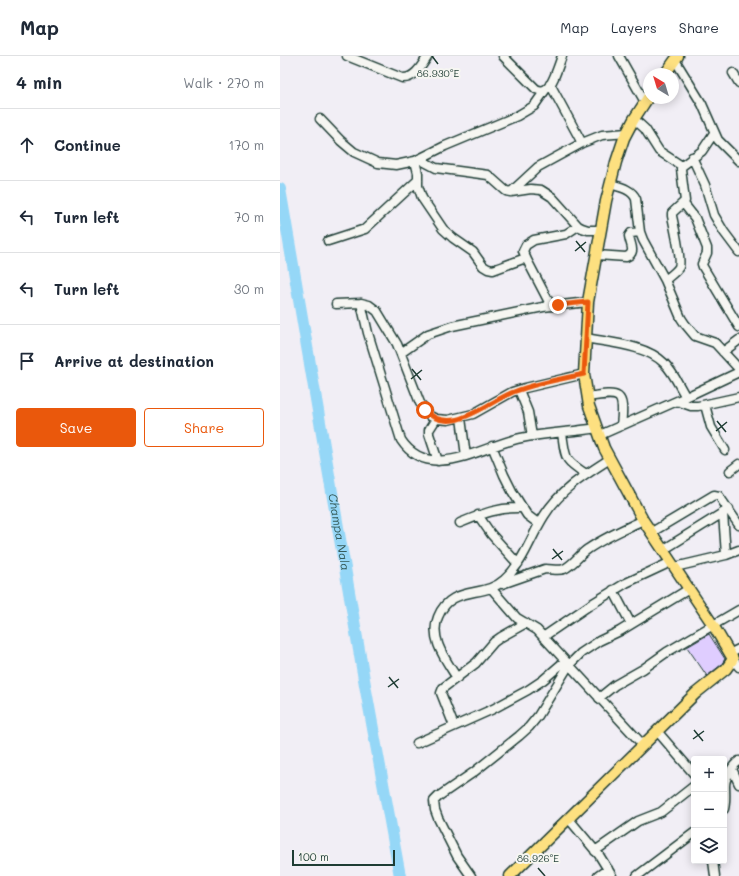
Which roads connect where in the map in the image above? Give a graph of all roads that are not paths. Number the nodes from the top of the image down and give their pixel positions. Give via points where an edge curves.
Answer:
1 (347, 56) edge
2 (428, 56) edge
3 (503, 56) edge
4 (562, 56) edge
5 (619, 56) edge
6 (677, 58) edge
7 (670, 68) edge
8 (733, 73) dead end
9 (739, 83) edge
10 (548, 87) junction
11 (643, 93) edge
12 (644, 104) edge
13 (320, 119) dead end
14 (634, 119) junction
15 (627, 133) junction
16 (714, 133) junction
17 (582, 142) junction
18 (692, 157) junction
19 (417, 160) junction
20 (739, 161) edge
21 (682, 166) junction
22 (418, 180) junction
23 (610, 184) junction
24 (511, 192) junction
25 (684, 204) junction
26 (578, 226) junction
27 (601, 230) junction
28 (640, 232) junction
29 (328, 241) dead end
30 (739, 252) edge
31 (597, 255) junction
32 (527, 260) junction
33 (665, 280) junction
34 (588, 302) junction
35 (360, 303) junction
36 (336, 304) dead end
37 (551, 306) junction
38 (739, 327) edge
39 (586, 338) junction
40 (739, 340) edge
41 (723, 352) junction
42 (401, 353) junction
43 (739, 370) edge
44 (584, 374) junction
45 (519, 390) junction
46 (588, 397) junction
47 (686, 397) junction
48 (739, 397) edge
49 (677, 401) junction
50 (705, 405) junction
51 (461, 418) junction
52 (436, 419) junction
53 (621, 426) junction
54 (598, 432) junction
55 (562, 433) junction
56 (532, 436) junction
57 (492, 446) junction
58 (725, 450) dead end
59 (466, 456) junction
60 (610, 459) junction
61 (438, 461) junction
62 (739, 464) edge
63 (730, 471) dead end
64 (586, 474) junction
65 (523, 508) junction
66 (726, 511) junction
67 (478, 515) junction
68 (643, 520) junction
69 (460, 523) dead end
70 (539, 524) junction
71 (739, 525) edge
72 (652, 532) junction
73 (663, 550) junction
74 (739, 550) edge
75 (726, 555) junction
76 (518, 564) junction
77 (673, 564) junction
78 (495, 587) junction
79 (689, 589) junction
80 (614, 590) junction
81 (739, 610) edge
82 (526, 623) junction
83 (631, 624) junction
84 (713, 625) junction
85 (543, 637) junction
86 (736, 657) edge
87 (567, 663) junction
88 (457, 678) junction
89 (599, 698) junction
90 (454, 726) junction
91 (657, 731) junction
92 (417, 743) dead end
93 (643, 745) junction
94 (739, 761) edge
95 (732, 769) junction
96 (691, 771) edge
97 (739, 784) edge
98 (691, 788) edge
99 (726, 792) edge
100 (568, 818) junction
101 (691, 836) edge
102 (595, 851) junction
103 (713, 864) edge
104 (610, 872) edge
105 (471, 876) edge
106 (510, 876) edge
107 (598, 876) edge
108 (637, 876) edge
109 (715, 876) edge

1 - 2 street via 406,79 415,74
3 - 10 street via 536,89 541,91
4 - 10 street
5 - 11 street
6 - 7 main road
6 - 16 street via 702,104
8 - 9 street
10 - 17 street
10 - 19 street via 537,103 529,109
12 - 14 main road
13 - 19 street via 346,146 378,163 396,165
14 - 15 main road
14 - 21 street via 645,128 663,154
15 - 17 street via 602,135
15 - 23 main road
16 - 18 street via 702,151
16 - 20 street
17 - 24 street via 538,167
18 - 21 street
18 - 30 street via 706,185 714,215
19 - 22 street
19 - 24 street via 436,168 488,175 506,191
21 - 25 street via 686,201
22 - 29 street via 365,229
22 - 32 street via 422,198 443,229 472,252 488,270
23 - 27 main road
23 - 28 street via 628,190 635,196
24 - 26 street via 531,189 547,192
25 - 33 street via 672,213 680,265
25 - 38 street via 695,218 707,248 702,264
26 - 27 street via 588,230
26 - 32 street via 566,234 534,240 526,245 524,251
27 - 31 main road
28 - 31 street via 631,233 633,249 630,256
28 - 33 street via 646,249
31 - 34 main road
32 - 37 street
33 - 41 street via 685,324 695,336 711,341
34 - 37 street
34 - 39 main road
35 - 36 street
35 - 42 street via 369,305 377,311 393,334
35 - 61 street via 401,440 414,454
37 - 42 street via 440,330 428,334
39 - 44 main road
39 - 47 street via 640,349 657,357 671,371
40 - 41 street
41 - 43 street
42 - 52 street via 420,403 430,416
43 - 47 street
44 - 45 street
44 - 46 main road
45 - 51 street
45 - 56 street via 528,412
46 - 53 street via 614,394 619,396 623,402
46 - 54 main road
47 - 49 street
48 - 50 street
49 - 50 street via 690,406
49 - 53 street
50 - 58 street via 711,428
51 - 52 street
51 - 59 street
52 - 61 street via 429,434
53 - 54 street
54 - 55 street
54 - 60 main road
55 - 56 street
55 - 64 street via 567,459 571,465
56 - 57 street
57 - 59 street
57 - 65 street via 508,484
59 - 61 street
60 - 64 street
60 - 68 main road
62 - 63 street
64 - 70 street via 551,505
65 - 67 street via 502,508
65 - 70 street via 530,518
66 - 71 street
66 - 72 street via 719,496 714,495
66 - 73 street
66 - 75 street
67 - 69 street
67 - 76 street
68 - 72 main road
68 - 78 street via 598,542 580,554 566,568 546,569
70 - 76 street
72 - 73 main road
73 - 77 main road
74 - 75 street
75 - 77 street
76 - 78 street
77 - 79 main road
77 - 80 street via 626,582
78 - 82 street via 517,618
78 - 88 street via 461,595 444,606 438,617 436,641
79 - 83 street
79 - 84 main road
80 - 83 street
80 - 85 street
81 - 84 street
82 - 85 street
82 - 88 street via 494,642 476,663
83 - 87 street via 589,647
84 - 86 main road
84 - 89 street via 615,685
85 - 87 street
86 - 91 main road via 726,670 696,693
87 - 89 street
87 - 90 street via 532,688
87 - 105 street via 538,716 529,727 434,801 438,818 457,856
88 - 90 street via 443,688 441,693
89 - 93 street
90 - 92 street
91 - 93 main road
91 - 96 street
93 - 100 main road
94 - 95 street
95 - 97 street
95 - 99 street via 726,780
98 - 102 street via 661,812 638,821
100 - 102 street
100 - 106 main road
101 - 108 street
102 - 104 street
103 - 109 street
104 - 107 street

